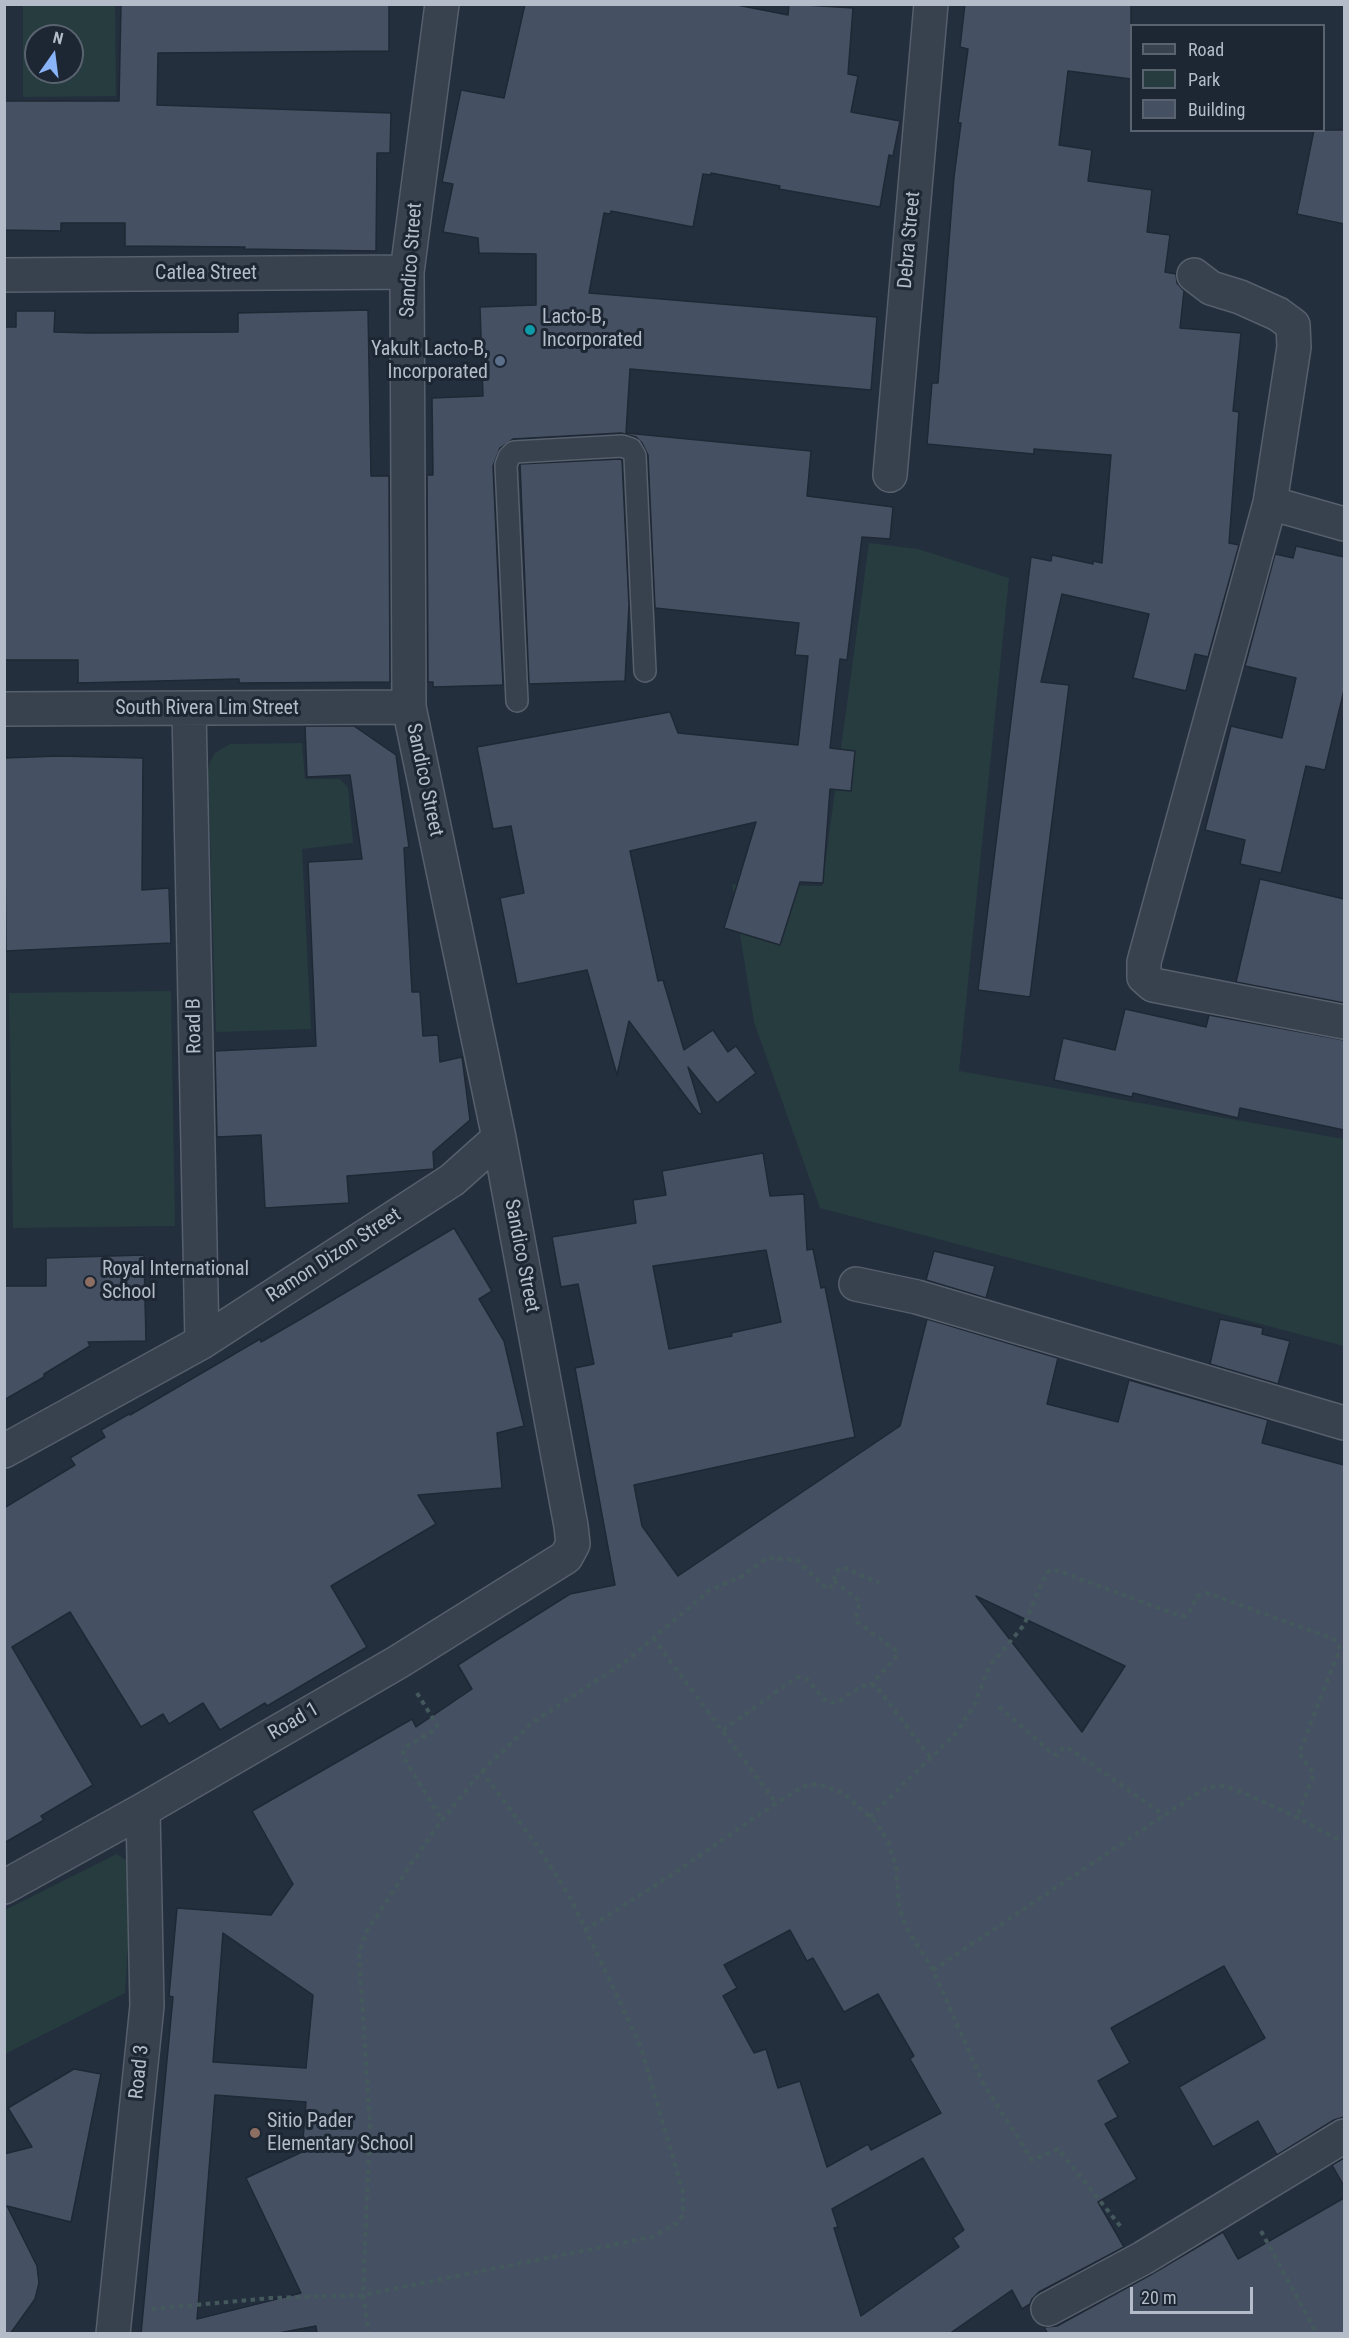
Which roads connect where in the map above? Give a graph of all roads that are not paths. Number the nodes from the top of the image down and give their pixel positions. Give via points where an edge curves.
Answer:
1 (442, 4) edge
2 (931, 4) edge
3 (407, 272) junction
4 (4, 275) edge
5 (1194, 275) dead end
6 (890, 475) dead end
7 (1270, 503) junction
8 (1344, 524) edge
9 (645, 670) dead end
10 (517, 701) dead end
11 (409, 708) junction
12 (4, 709) edge
13 (189, 709) junction
14 (1344, 1022) edge
15 (499, 1138) junction
16 (856, 1284) dead end
17 (202, 1342) junction
18 (1344, 1423) edge
19 (4, 1451) edge
20 (573, 1544) joint
21 (143, 1810) junction
22 (4, 1887) edge
23 (1344, 2136) edge
24 (1048, 2309) dead end
25 (114, 2323) edge

1 - 3 street, Sandico Street
2 - 6 street, Debra Street
3 - 4 street, Catlea Street
3 - 11 street, Sandico Street
5 - 7 street via 1211,288 1269,309 1293,325 1294,346
7 - 8 street
7 - 14 street via 1144,962 1144,977 1153,985
9 - 10 lane via 635,456 631,449 622,446 514,452 506,465
11 - 13 street, South Rivera Lim Street
11 - 15 street, Sandico Street
12 - 13 street, South Rivera Lim Street
13 - 17 street, Road B
15 - 17 street, Ramon Dizon Street via 452,1179
15 - 20 street, Sandico Street
16 - 18 street via 917,1297
17 - 19 street, Ramon Dizon Street
20 - 21 street, Road 1 via 566,1557 398,1662
21 - 22 street, Road 1
21 - 25 street, Road 3 via 147,2006
23 - 24 street via 1143,2258

